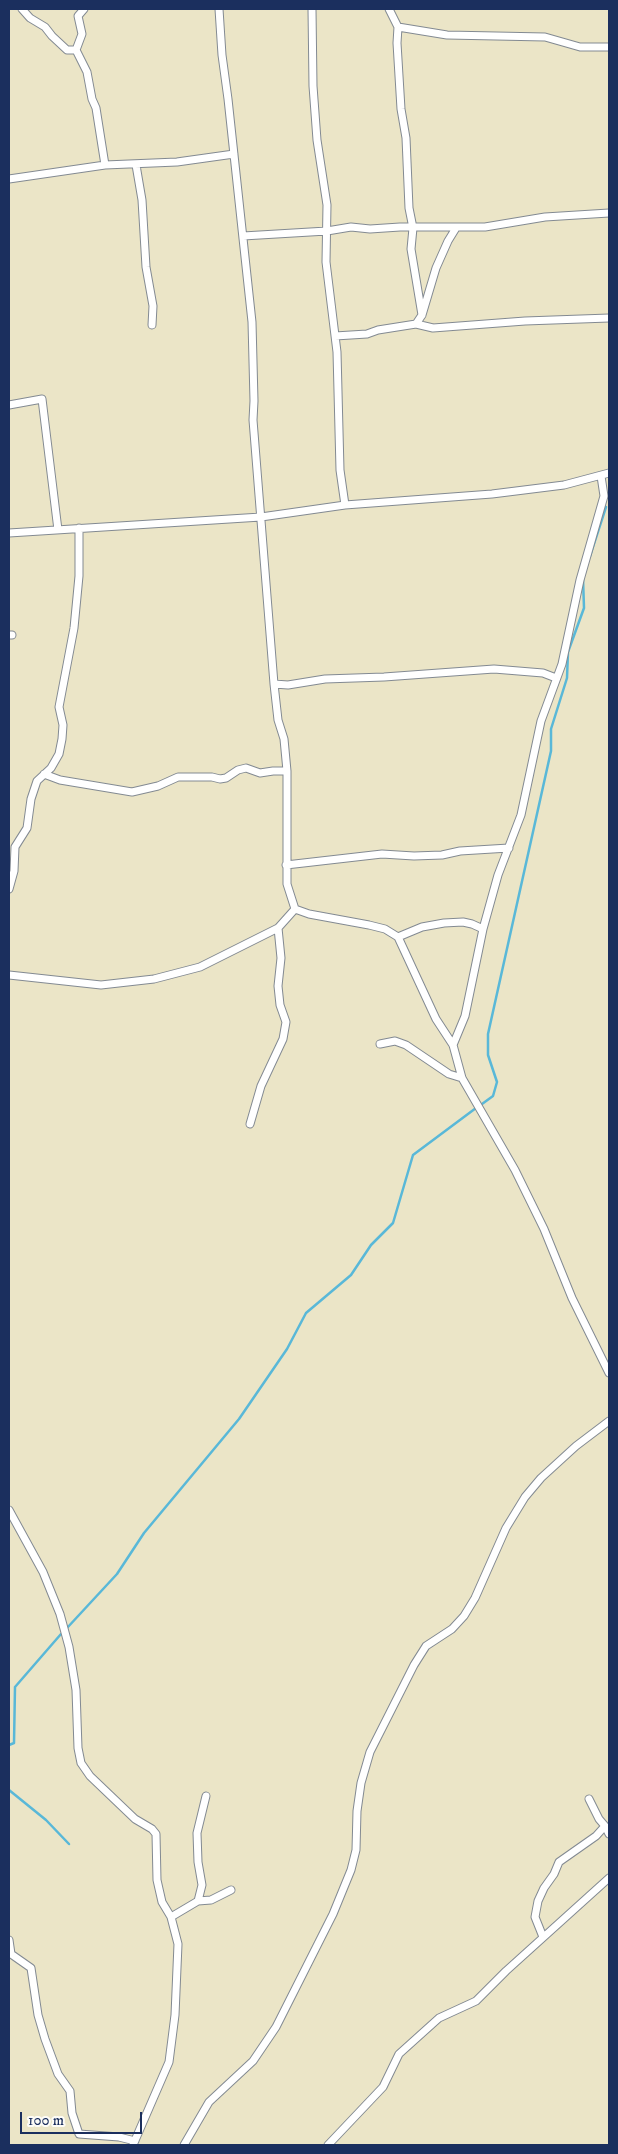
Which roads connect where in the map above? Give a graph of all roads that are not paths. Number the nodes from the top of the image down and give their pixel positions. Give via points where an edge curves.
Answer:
1 (22, 9) edge
2 (84, 9) edge
3 (218, 9) edge
4 (312, 9) edge
5 (389, 9) edge
6 (398, 26) junction
7 (609, 47) edge
8 (76, 50) junction
9 (234, 154) junction
10 (105, 165) junction
11 (136, 165) junction
12 (9, 179) edge
13 (609, 213) edge
14 (413, 228) junction
15 (456, 228) junction
16 (327, 231) junction
17 (243, 236) junction
18 (422, 315) junction
19 (609, 318) edge
20 (416, 324) junction
21 (152, 325) dead end
22 (335, 336) junction
23 (9, 405) edge
24 (609, 472) edge
25 (602, 476) junction
26 (345, 505) junction
27 (261, 517) junction
28 (79, 528) junction
29 (58, 530) junction
30 (9, 532) edge
31 (556, 678) junction
32 (274, 684) junction
33 (287, 771) junction
34 (44, 774) junction
35 (509, 848) junction
36 (286, 865) junction
37 (9, 889) edge
38 (295, 909) junction
39 (278, 928) junction
40 (483, 929) junction
41 (398, 937) junction
42 (9, 975) edge
43 (380, 1044) dead end
44 (453, 1045) junction
45 (462, 1078) junction
46 (250, 1124) dead end
47 (609, 1373) edge
48 (609, 1421) edge
49 (9, 1510) edge
50 (206, 1796) dead end
51 (589, 1798) dead end
52 (605, 1826) junction
53 (609, 1834) edge
54 (609, 1878) edge
55 (231, 1890) dead end
56 (198, 1901) junction
57 (171, 1917) junction
58 (543, 1937) junction
59 (9, 1940) edge
60 (134, 2143) edge
61 (184, 2145) edge
62 (328, 2145) edge

1 - 8 street via 67,50
2 - 8 street via 78,16 82,34
3 - 9 street
4 - 16 street via 315,116 327,205
5 - 6 street
6 - 7 street via 447,34 545,38 580,47
6 - 14 street via 401,109
8 - 10 street via 87,72
9 - 11 street
9 - 17 street
10 - 11 street
10 - 12 street
11 - 21 street via 153,306
13 - 15 street via 545,216 485,227
14 - 15 street
14 - 16 street via 352,227
14 - 18 street via 412,256
15 - 18 street via 436,268
16 - 17 street
16 - 22 street via 326,262
17 - 27 street via 252,322 252,420
18 - 20 street
19 - 20 street via 432,328
20 - 22 street via 367,334
22 - 26 street via 340,470
23 - 29 street via 42,400
24 - 25 street
25 - 26 street via 564,485
25 - 31 street via 604,496
26 - 27 street
27 - 28 street
27 - 32 street
28 - 29 street
28 - 34 street via 75,620 59,707 62,739 59,754
29 - 30 street
31 - 32 street via 544,673 494,669
31 - 35 street via 541,721 520,815
32 - 33 street
33 - 34 street via 260,773 246,768 220,779 178,777 132,792 60,780
33 - 36 street
34 - 37 street via 37,782 31,799 27,828 15,847
35 - 36 street via 442,855 382,854
35 - 40 street
36 - 38 street via 287,884
38 - 39 street
38 - 41 street via 385,929
39 - 42 street via 200,967 154,979 101,985
39 - 46 street via 281,958 278,986 286,1022 283,1039 261,1086
40 - 41 street via 463,922 444,923 422,927
40 - 44 street via 465,1016
41 - 44 street via 436,1019
43 - 45 street via 395,1041 406,1045 449,1074
44 - 45 street
45 - 47 street via 515,1170
48 - 61 street via 569,1452 525,1497 506,1528 464,1616 452,1629 426,1646 418,1659 370,1752 360,1783 356,1850 351,1870 321,1939 271,2034 253,2061 209,2102
49 - 57 street via 42,1572 62,1622 76,1690 81,1763 90,1776 135,1819 156,1834 157,1880 162,1902
50 - 56 street via 197,1833 202,1885
51 - 52 street
52 - 53 street
52 - 58 street via 559,1862 544,1888 535,1917
54 - 58 street
55 - 56 street via 211,1900
56 - 57 street
57 - 60 street via 178,1944 178,1978 169,2062
58 - 62 street via 476,2000 439,2018 398,2054 383,2087
59 - 60 street via 10,1954 31,1968 38,2015 58,2074 70,2091 72,2113 79,2134 119,2137

